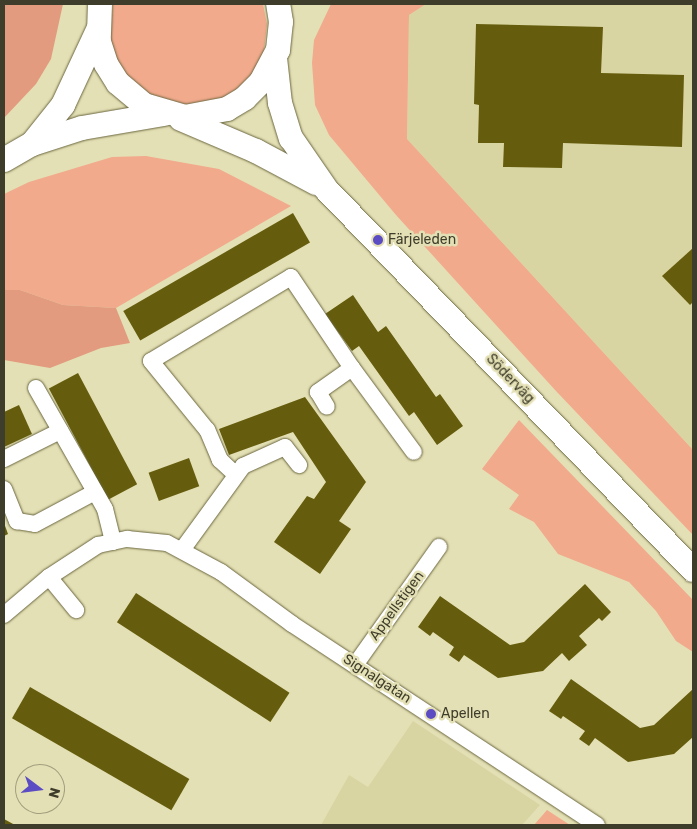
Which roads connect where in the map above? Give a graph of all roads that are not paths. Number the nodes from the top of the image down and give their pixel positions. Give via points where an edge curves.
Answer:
1 (278, 4) edge
2 (296, 4) edge
3 (99, 11) edge
4 (280, 32) junction
5 (275, 58) junction
6 (170, 115) junction
7 (32, 144) junction
8 (4, 160) edge
9 (326, 188) junction
10 (352, 368) junction
11 (36, 388) dead end
12 (327, 407) dead end
13 (60, 431) junction
14 (414, 452) dead end
15 (4, 459) edge
16 (299, 465) dead end
17 (235, 474) junction
18 (4, 489) edge
19 (95, 492) junction
20 (113, 542) junction
21 (439, 547) dead end
22 (182, 550) junction
23 (693, 570) edge
24 (48, 577) junction
25 (76, 610) dead end
26 (4, 616) edge
27 (354, 665) junction
28 (597, 825) edge

1 - 4 main road
2 - 4 main road
3 - 6 main road, Söderväg via 106,64 118,83 140,102
3 - 7 main road via 63,106
4 - 5 main road
5 - 6 main road via 261,82 236,104 206,115
5 - 9 main road, Söderväg via 280,103 291,138
6 - 7 main road via 102,123
6 - 9 main road, Söderväg via 256,151
7 - 8 main road
9 - 23 main road, Söderväg
10 - 12 street via 318,392
10 - 14 street
10 - 17 street via 291,277 151,361 206,430 220,460
11 - 13 street
13 - 15 street
13 - 19 street
16 - 17 street via 285,447 243,466
17 - 22 street
18 - 19 street via 16,521 35,524
19 - 20 street via 104,509
20 - 22 street, Signalgatan via 147,540
20 - 24 street, Signalgatan via 98,545
21 - 27 street, Appellstigen
22 - 27 street, Signalgatan via 221,572
24 - 25 street
24 - 26 street, Signalgatan
27 - 28 street, Signalgatan

